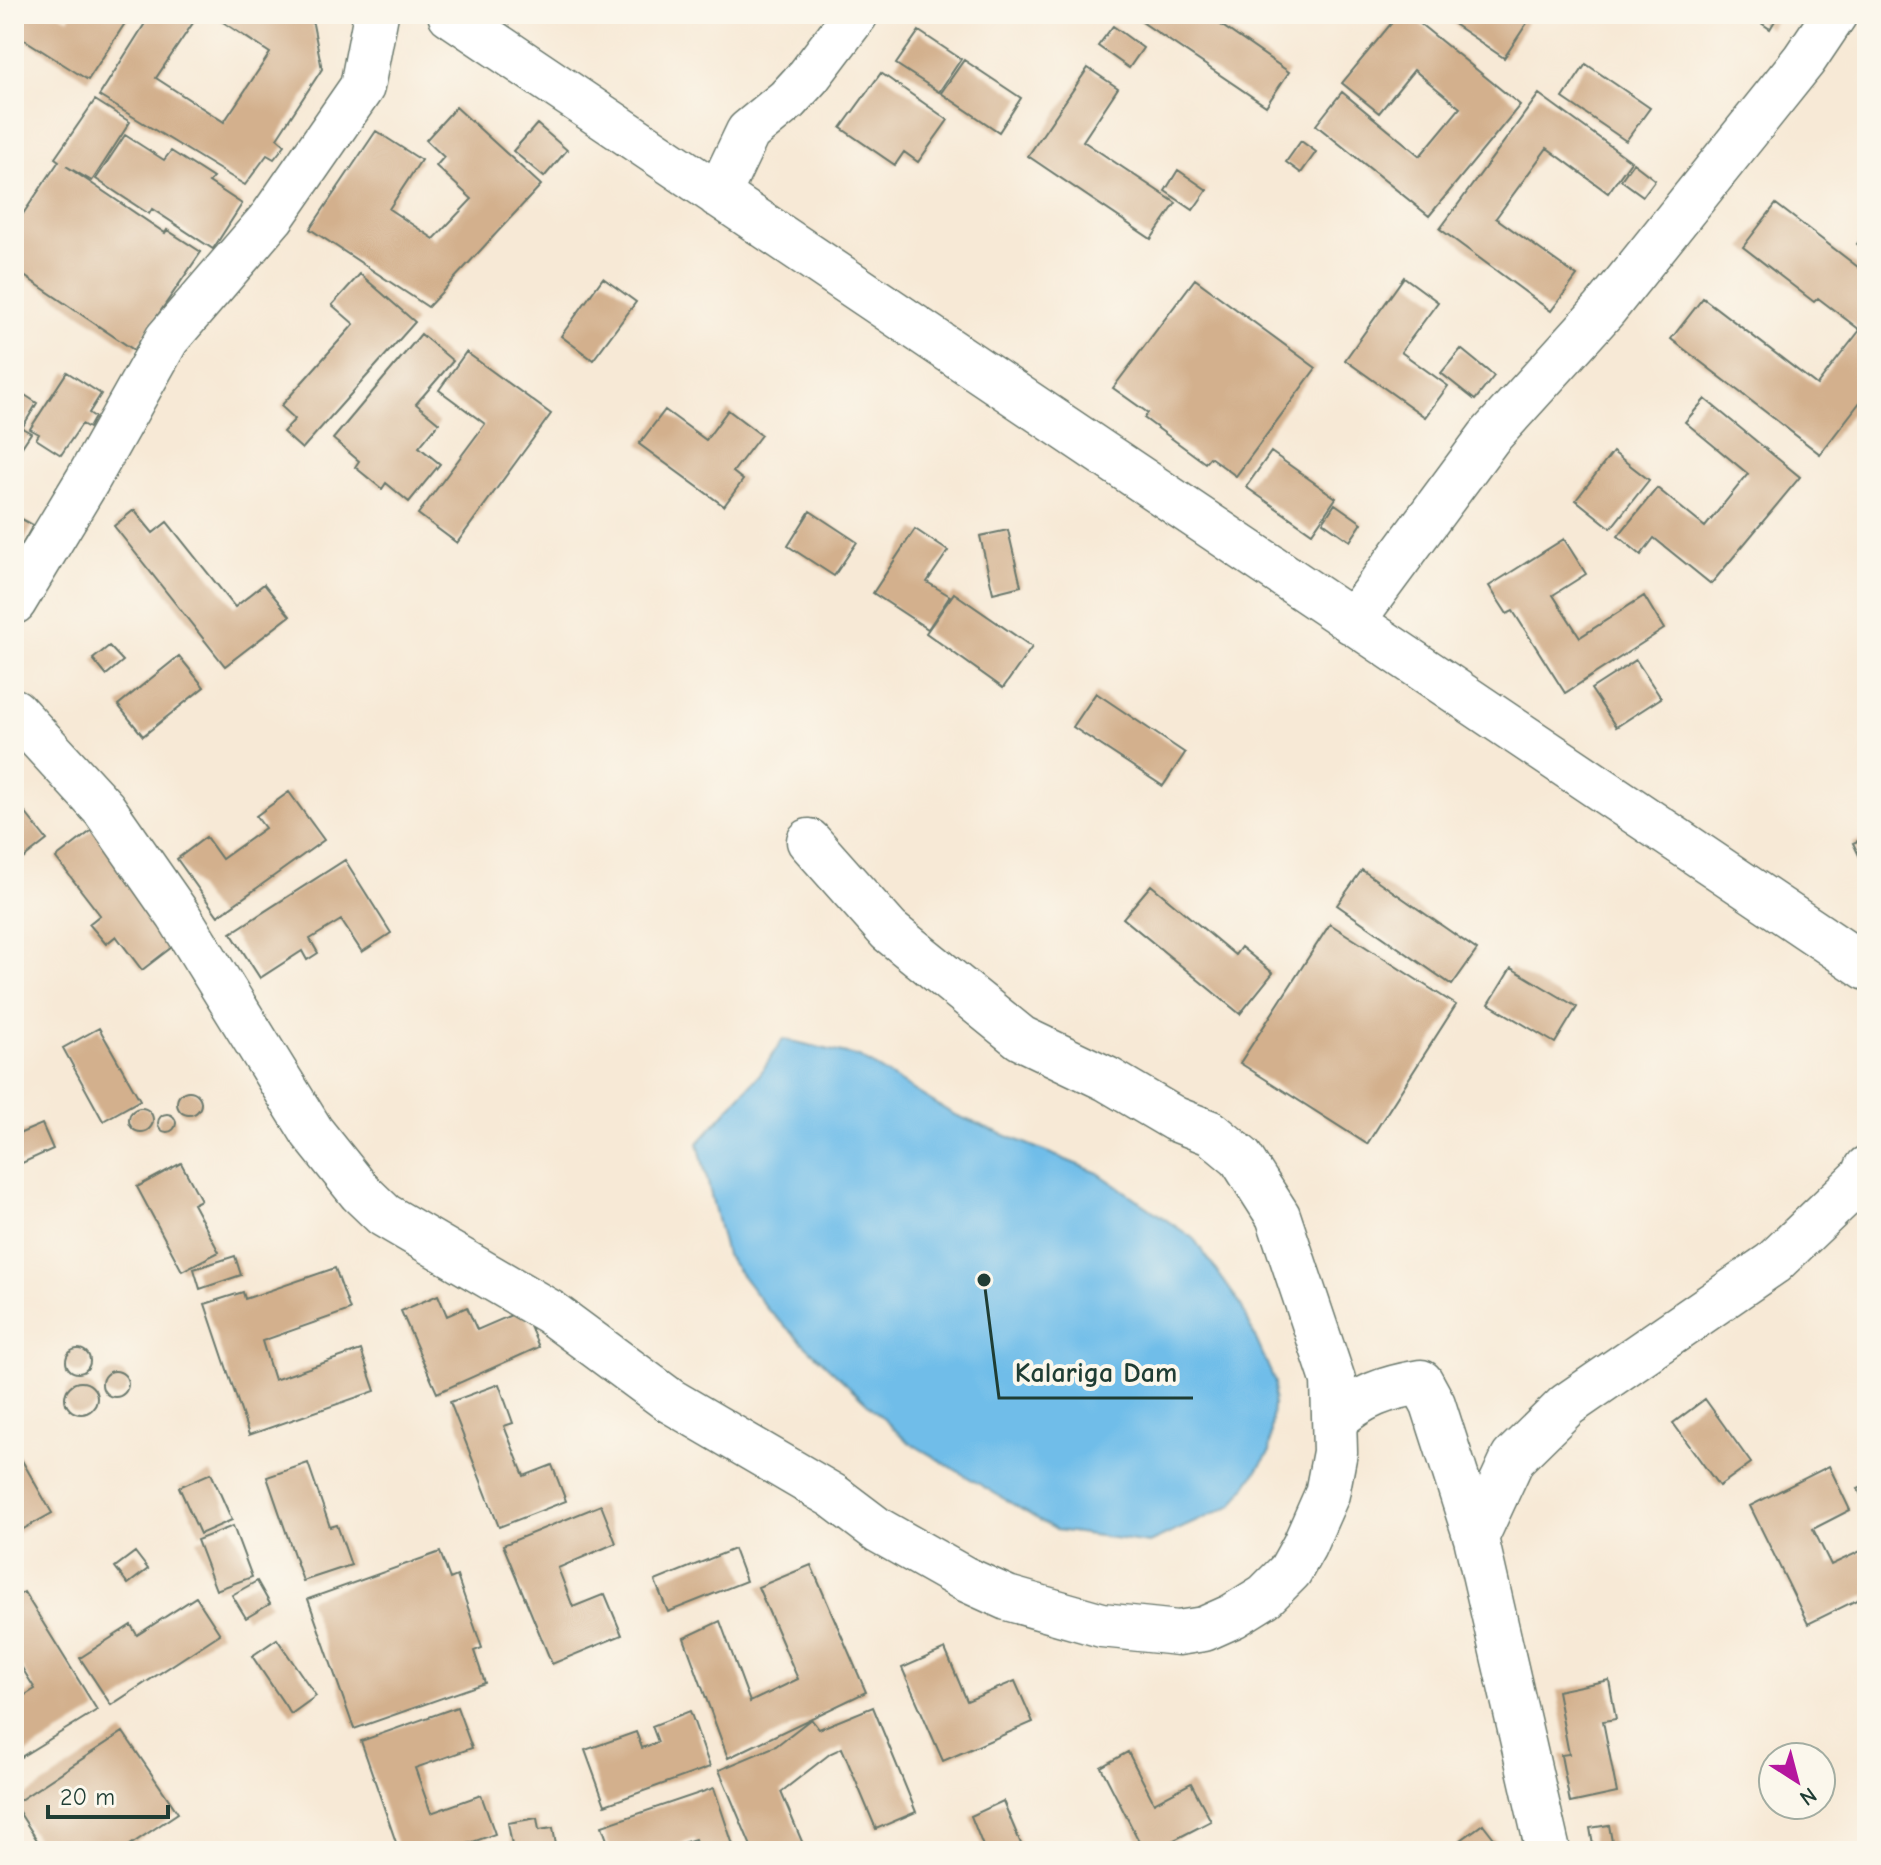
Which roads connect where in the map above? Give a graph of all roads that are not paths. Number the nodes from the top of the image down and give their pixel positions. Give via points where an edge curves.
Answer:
1 (376, 14) edge
2 (450, 14) edge
3 (856, 14) edge
4 (1835, 14) edge
5 (718, 195) junction
6 (14, 602) edge
7 (1352, 622) junction
8 (14, 711) edge
9 (809, 841) dead end
10 (1867, 968) edge
11 (1867, 1168) edge
12 (1335, 1420) junction
13 (1476, 1538) junction
14 (1548, 1851) edge

1 - 6 street via 362,87 272,217 167,339
2 - 5 street
3 - 5 street via 809,76 748,132
4 - 7 street via 1604,310 1489,437
5 - 7 street
7 - 10 street
8 - 12 street via 104,809 178,915 312,1132 384,1215 550,1312 669,1400 833,1496 926,1558 1007,1598 1059,1615 1151,1631 1204,1629 1265,1596 1290,1571 1327,1494
9 - 12 street via 889,931 1021,1038 1211,1133 1241,1158 1278,1216 1307,1296 1333,1380
11 - 13 street via 1773,1263 1567,1405 1513,1458
12 - 13 street via 1356,1402 1421,1382 1433,1404
13 - 14 street

